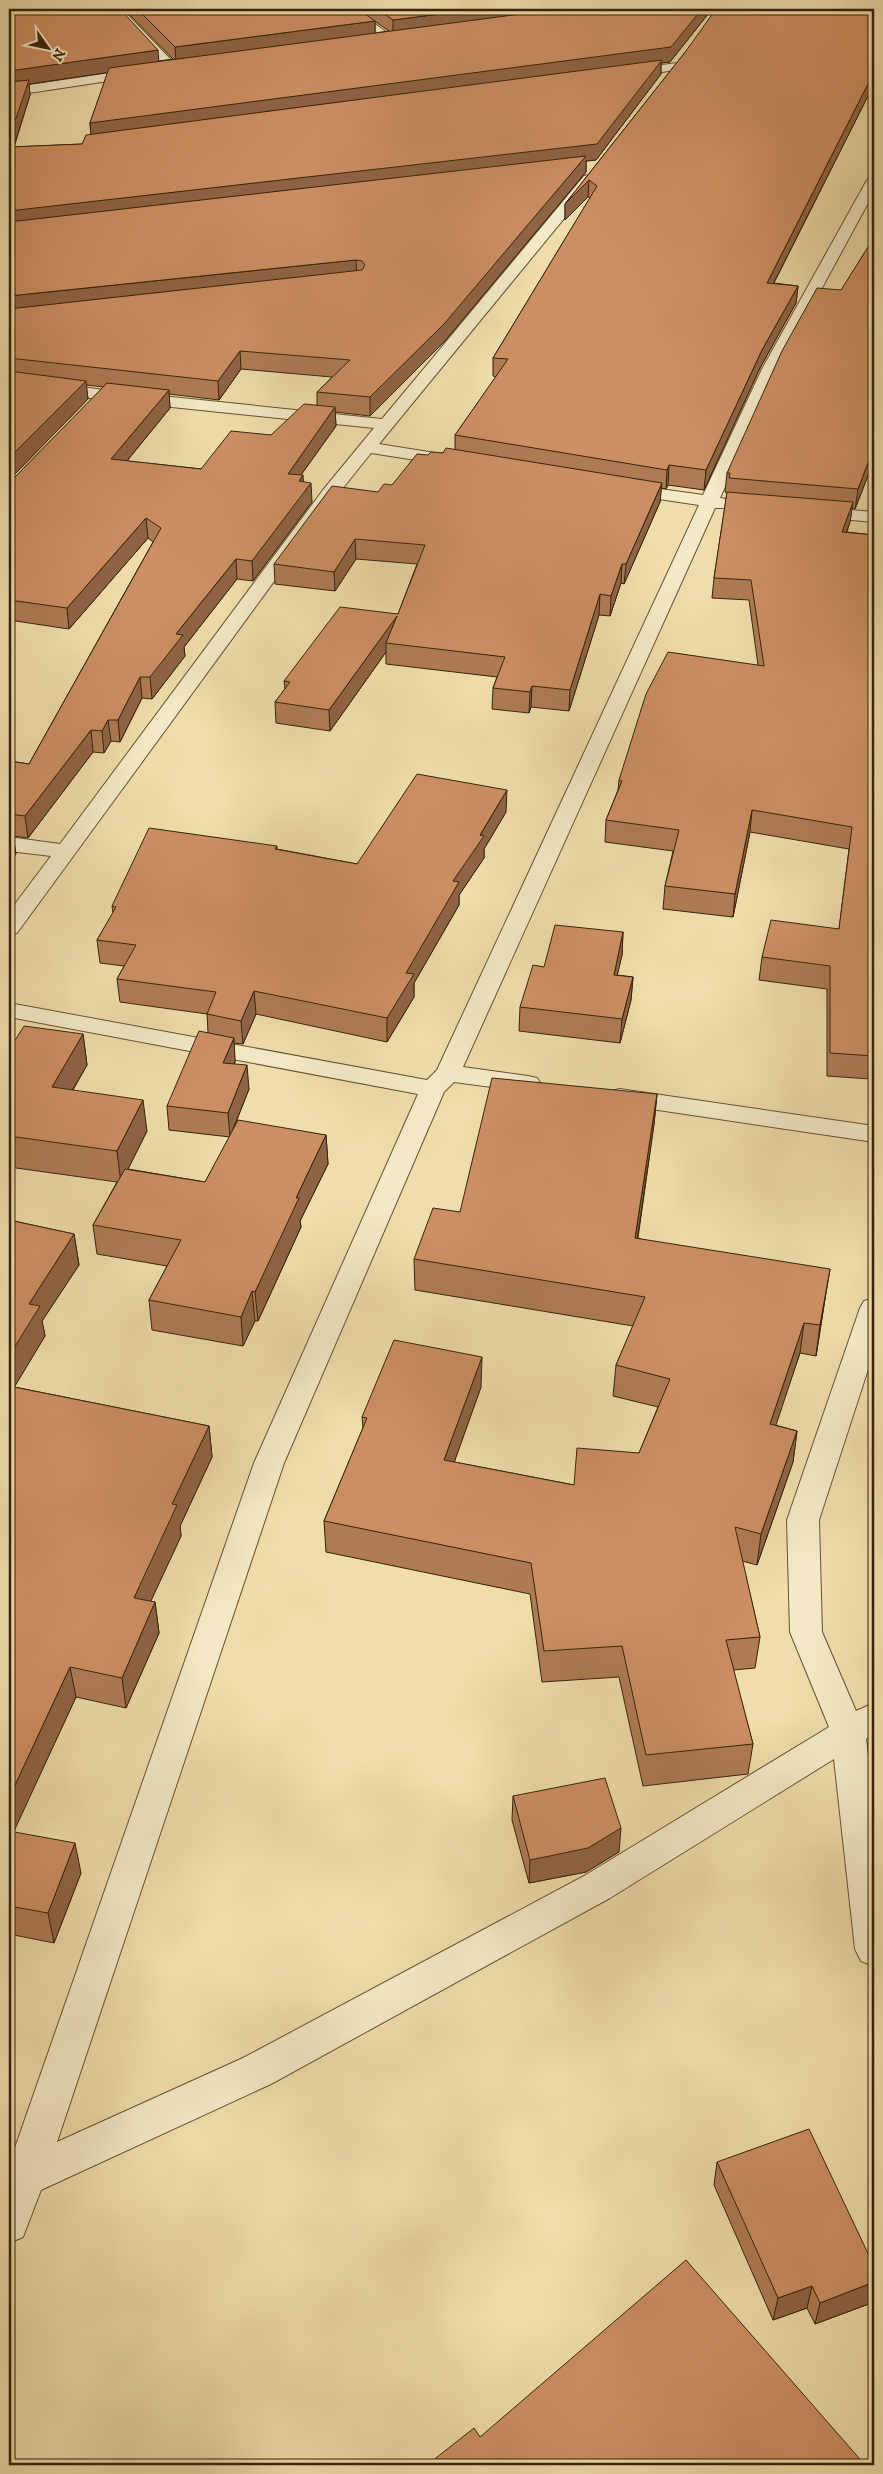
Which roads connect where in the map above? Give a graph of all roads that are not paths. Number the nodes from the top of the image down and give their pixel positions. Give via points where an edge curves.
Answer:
1 (116, 9) edge
2 (347, 9) edge
3 (371, 42) edge
4 (688, 52) edge
5 (677, 67) junction
6 (608, 76) edge
7 (660, 90) edge
8 (9, 92) edge
9 (591, 166) edge
10 (874, 180) edge
11 (9, 382) edge
12 (104, 395) junction
13 (90, 409) edge
14 (386, 424) junction
15 (367, 447) junction
16 (475, 464) edge
17 (612, 487) edge
18 (710, 503) junction
19 (739, 505) edge
20 (797, 510) edge
21 (874, 517) edge
22 (9, 844) edge
23 (66, 851) junction
24 (9, 928) edge
25 (9, 1010) edge
26 (441, 1081) junction
27 (554, 1088) edge
28 (593, 1094) edge
29 (874, 1134) edge
30 (874, 1308) edge
31 (861, 1725) edge
32 (874, 1949) edge
33 (26, 2176) junction
34 (9, 2223) edge

1 - 8 street via 177,67
2 - 3 street via 395,39
4 - 5 street
5 - 6 street
5 - 7 street
9 - 14 street
10 - 18 street via 770,369
11 - 12 street
12 - 13 street
12 - 14 street
14 - 15 street
15 - 16 street
15 - 23 street
17 - 18 street
18 - 19 street
18 - 26 street
20 - 21 street
22 - 23 street
23 - 24 street
25 - 26 street
26 - 27 street
26 - 33 street via 269,1463
28 - 29 street
30 - 31 street via 803,1520 806,1632
31 - 32 street
31 - 33 street via 597,1887 257,2071
33 - 34 street

